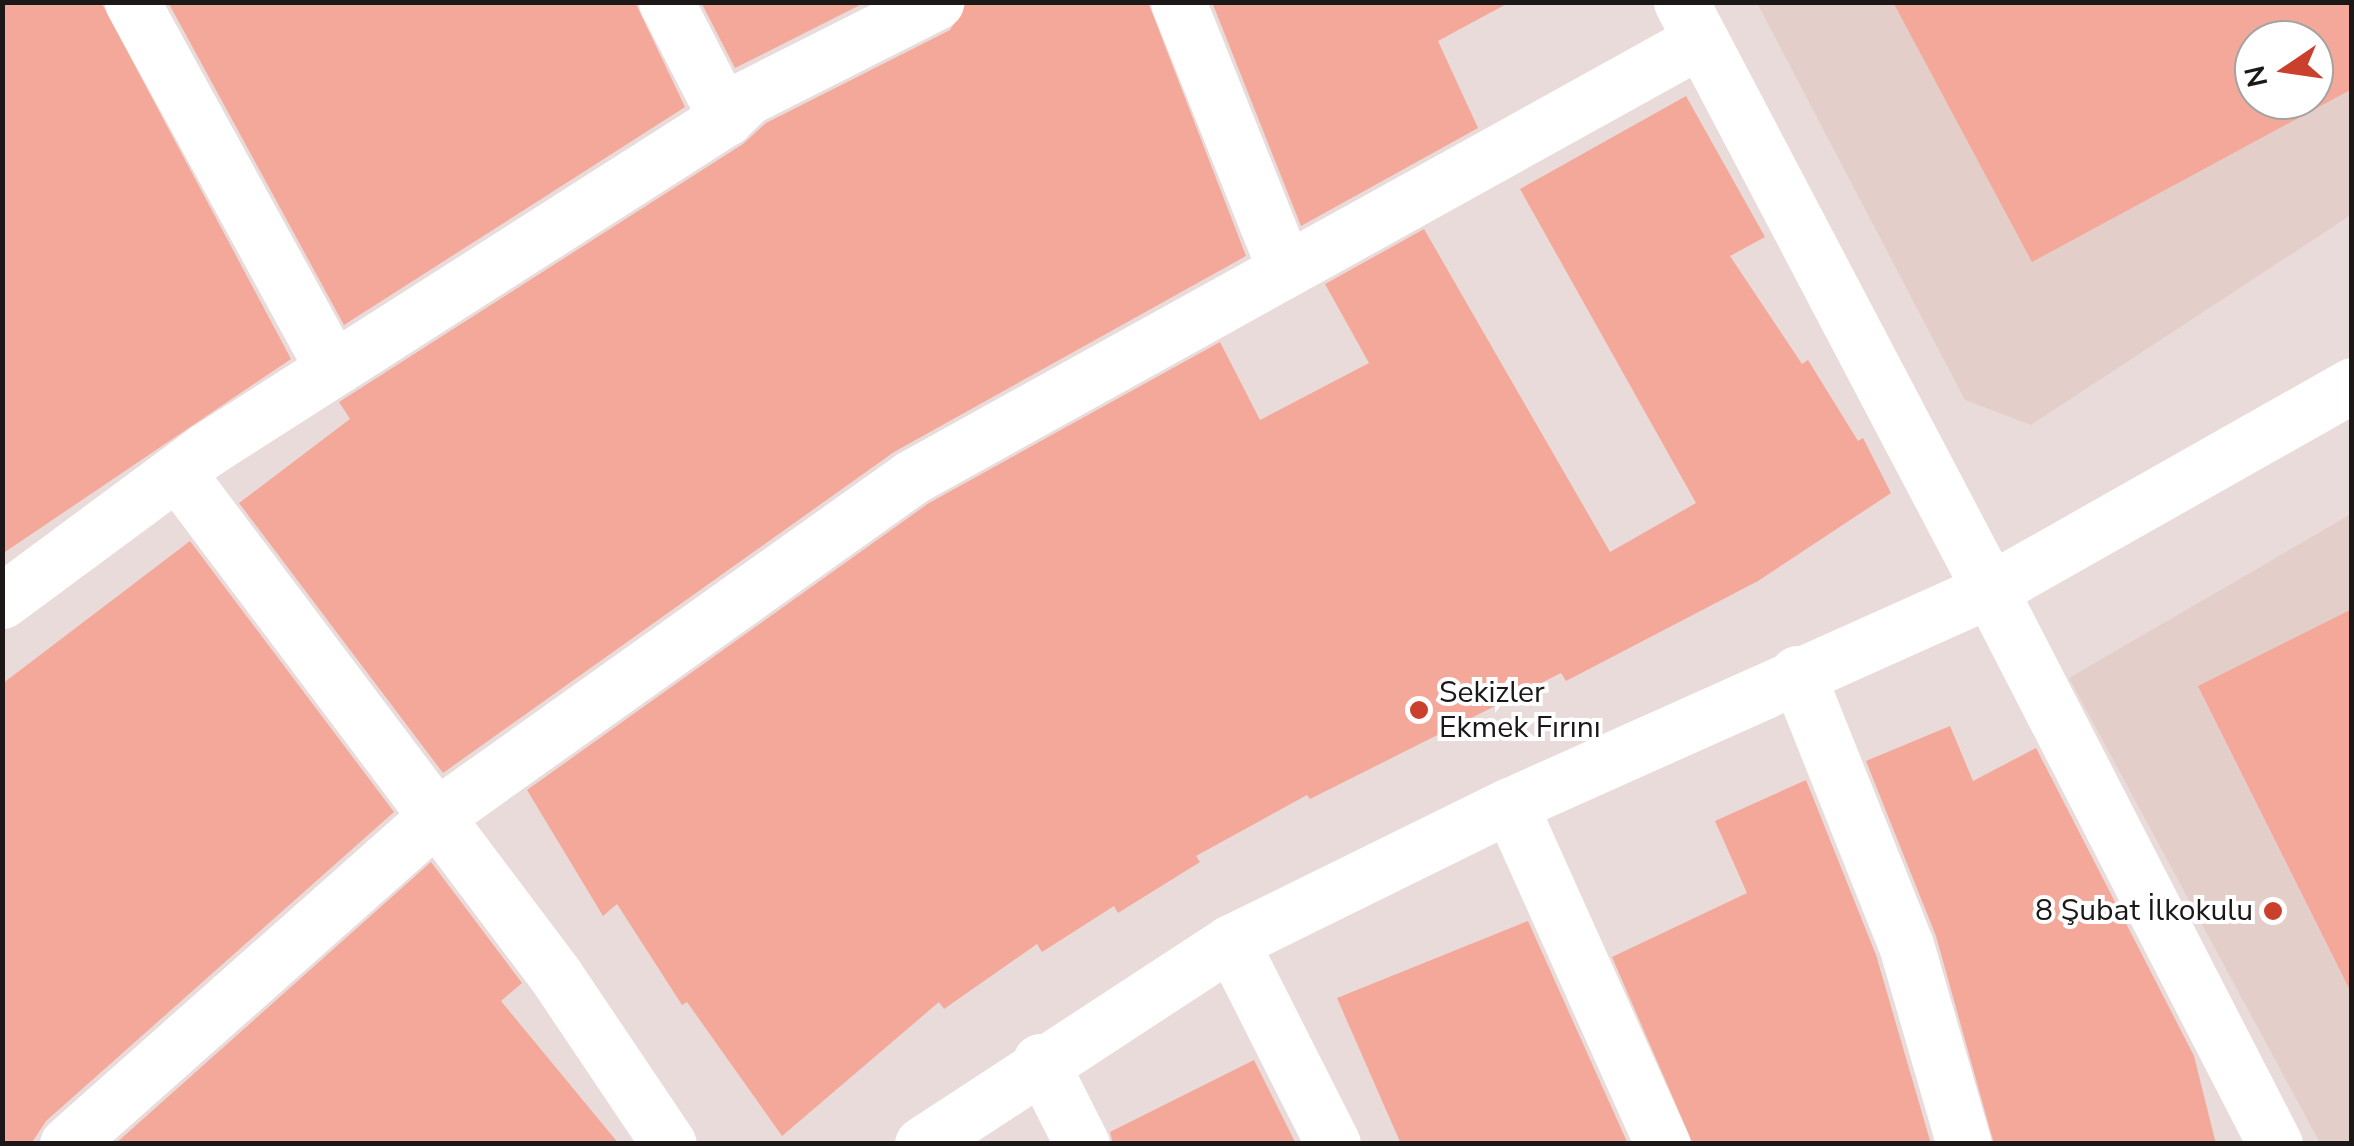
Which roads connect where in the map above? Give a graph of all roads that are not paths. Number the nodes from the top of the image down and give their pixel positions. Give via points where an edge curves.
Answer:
1 (132, 2) edge
2 (666, 2) edge
3 (936, 2) edge
4 (1178, 2) edge
5 (1690, 22) edge
6 (726, 118) junction
7 (1286, 268) junction
8 (332, 368) junction
9 (2352, 386) edge
10 (177, 472) junction
11 (1990, 590) junction
12 (2, 601) edge
13 (1796, 673) junction
14 (1510, 806) junction
15 (435, 816) junction
16 (1231, 942) junction
17 (1040, 1061) junction
18 (67, 1144) edge
19 (669, 1144) edge
20 (922, 1144) edge
21 (1082, 1144) edge
22 (1333, 1144) edge
23 (1662, 1144) edge
24 (1964, 1144) edge
25 (2275, 1144) edge

1 - 8 street
2 - 6 street
3 - 6 street via 748,97
4 - 7 street
5 - 7 street
5 - 11 street
6 - 8 street
7 - 15 street via 912,478
8 - 10 street
9 - 11 street
10 - 12 street
10 - 15 street
11 - 13 street
11 - 25 street
13 - 14 street
13 - 24 street via 1906,945
14 - 16 street
14 - 23 street
15 - 18 street
15 - 19 street via 556,976
16 - 17 street
16 - 22 street
17 - 20 street
17 - 21 street

